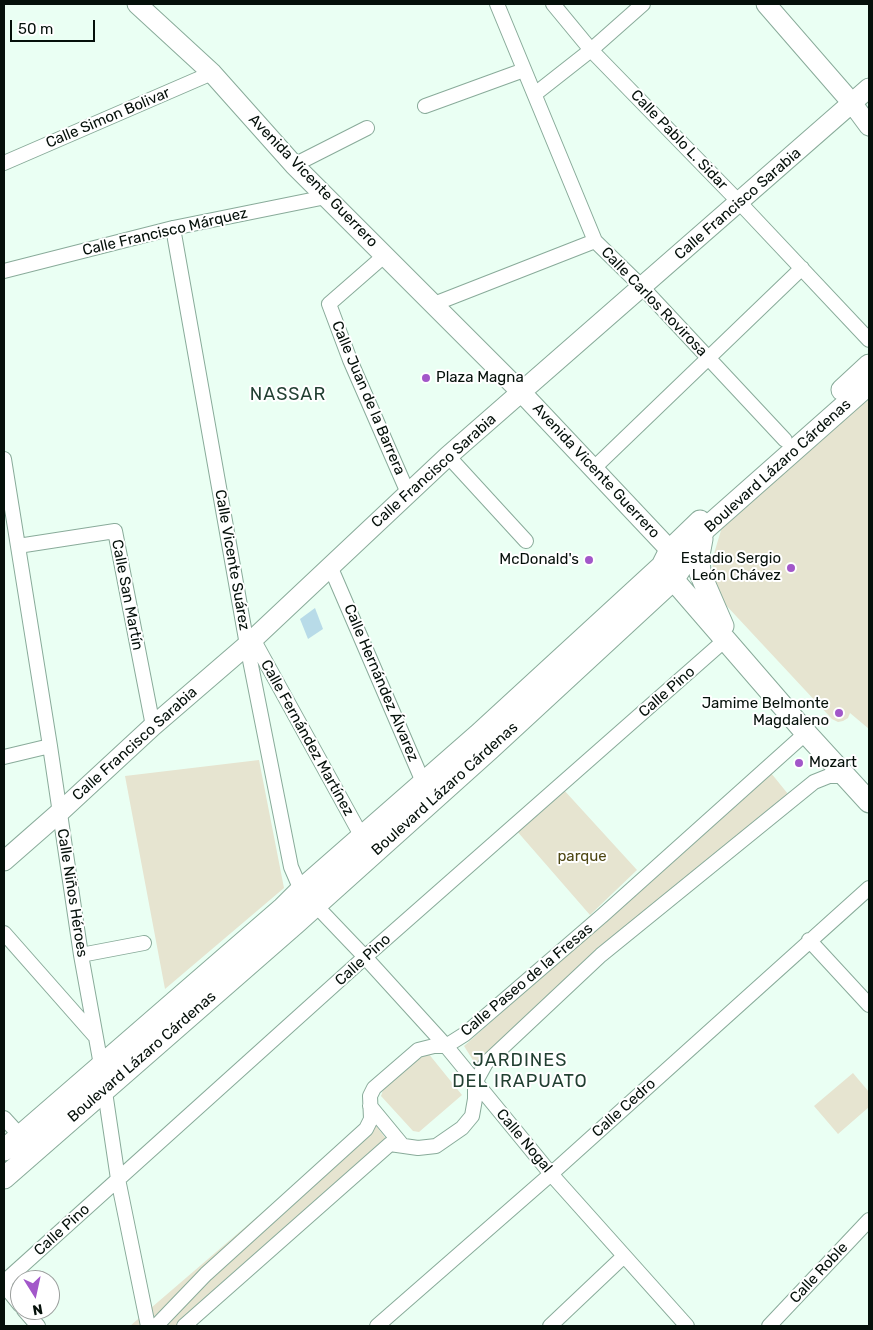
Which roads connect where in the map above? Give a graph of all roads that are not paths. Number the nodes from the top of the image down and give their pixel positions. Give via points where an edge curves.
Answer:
1 (137, 4) edge
2 (497, 4) edge
3 (553, 4) edge
4 (643, 4) edge
5 (766, 4) edge
6 (591, 50) junction
7 (524, 70) junction
8 (212, 72) junction
9 (869, 88) edge
10 (535, 94) junction
11 (852, 103) junction
12 (425, 106) dead end
13 (869, 126) edge
14 (367, 128) dead end
15 (4, 163) edge
16 (294, 165) junction
17 (326, 197) junction
18 (739, 202) junction
19 (174, 228) junction
20 (596, 241) junction
21 (384, 256) junction
22 (802, 268) junction
23 (4, 271) edge
24 (642, 287) junction
25 (434, 304) junction
26 (869, 340) edge
27 (708, 359) junction
28 (869, 365) edge
29 (869, 384) edge
30 (522, 393) junction
31 (785, 440) junction
32 (448, 456) junction
33 (4, 459) edge
34 (593, 469) junction
35 (408, 493) junction
36 (705, 529) junction
37 (526, 541) dead end
38 (18, 546) junction
39 (672, 565) junction
40 (330, 566) junction
41 (724, 633) junction
42 (250, 642) junction
43 (153, 726) junction
44 (806, 732) junction
45 (50, 746) junction
46 (4, 757) edge
47 (846, 776) junction
48 (869, 781) edge
49 (429, 790) junction
50 (869, 802) edge
51 (60, 812) junction
52 (362, 837) junction
53 (4, 861) edge
54 (869, 888) edge
55 (308, 897) junction
56 (4, 933) edge
57 (809, 940) junction
58 (144, 942) dead end
59 (81, 955) junction
60 (365, 957) junction
61 (869, 1005) edge
62 (95, 1036) junction
63 (446, 1046) junction
64 (101, 1065) junction
65 (475, 1083) junction
66 (105, 1088) junction
67 (370, 1106) junction
68 (4, 1118) edge
69 (20, 1135) junction
70 (403, 1146) junction
71 (4, 1150) edge
72 (34, 1151) junction
73 (551, 1174) junction
74 (4, 1178) edge
75 (118, 1179) junction
76 (869, 1220) edge
77 (624, 1256) junction
78 (4, 1284) edge
79 (148, 1326) edge
80 (156, 1326) edge
81 (184, 1326) edge
82 (377, 1326) edge
83 (550, 1326) edge
84 (687, 1326) edge
85 (769, 1326) edge

1 - 8 street, Avenida Vicente Guerrero
2 - 7 street, Calle Carlos Rovirosa
3 - 6 street, Calle Pablo L. Sidar
4 - 6 street
5 - 11 street
6 - 10 street
6 - 18 street, Calle Pablo L. Sidar
7 - 10 street, Calle Carlos Rovirosa
7 - 12 street
8 - 15 street, Calle Simon Bolivar
8 - 16 street, Avenida Vicente Guerrero
9 - 11 street, Calle Francisco Sarabia
10 - 20 street, Calle Carlos Rovirosa
11 - 13 street
11 - 18 street, Calle Francisco Sarabia
14 - 16 street
16 - 17 street, Avenida Vicente Guerrero
17 - 19 street, Calle Francisco Márquez
17 - 21 street, Avenida Vicente Guerrero
18 - 22 street, Calle Pablo L. Sidar
18 - 24 street, Calle Francisco Sarabia
19 - 23 street, Calle Francisco Márquez
19 - 42 street, Calle Vicente Suárez
20 - 24 street, Calle Carlos Rovirosa
20 - 25 street
21 - 25 street, Avenida Vicente Guerrero
21 - 35 street, Calle Juan de la Barrera via 329,304
22 - 26 street, Calle Pablo L. Sidar
22 - 27 street
24 - 27 street, Calle Carlos Rovirosa
24 - 30 street, Calle Francisco Sarabia
25 - 30 street, Avenida Vicente Guerrero
27 - 31 street, Calle Carlos Rovirosa
27 - 34 street
28 - 31 main road, Boulevard Lázaro Cárdenas
29 - 36 main road, Boulevard Lázaro Cárdenas
30 - 32 street, Calle Francisco Sarabia
30 - 34 street, Avenida Vicente Guerrero
31 - 39 main road, Boulevard Lázaro Cárdenas
32 - 35 street, Calle Francisco Sarabia
32 - 37 street
33 - 38 street, Calle Niños Héroes
34 - 39 street, Avenida Vicente Guerrero
35 - 40 street, Calle Francisco Sarabia
36 - 39 main road, Boulevard Lázaro Cárdenas
36 - 41 main road via 699,555 700,574
38 - 43 street, Calle San Martín via 115,531
38 - 45 street, Calle Niños Héroes
39 - 41 main road, Avenida Vicente Guerrero
39 - 49 main road, Boulevard Lázaro Cárdenas
40 - 42 street, Calle Francisco Sarabia
40 - 49 street, Calle Hernández Álvarez
41 - 44 main road, Avenida Vicente Guerrero
41 - 48 main road, Avenida Vicente Guerrero
41 - 60 street, Calle Pino
42 - 43 street, Calle Francisco Sarabia
42 - 52 street, Calle Fernández Martínez
42 - 55 street, Calle Vicente Suárez via 291,867
43 - 51 street, Calle Francisco Sarabia
44 - 47 main road, Avenida Vicente Guerrero
44 - 63 street, Calle Paseo de la Fresas via 603,915 465,1034
45 - 46 street
45 - 51 street, Calle Niños Héroes
47 - 50 main road, Avenida Vicente Guerrero
47 - 65 street, Calle Paseo de la Fresas via 829,776 814,782 601,955 486,1063
49 - 52 main road, Boulevard Lázaro Cárdenas
49 - 55 main road, Boulevard Lázaro Cárdenas
51 - 53 street, Calle Francisco Sarabia
51 - 59 street, Calle Niños Héroes
52 - 55 main road, Boulevard Lázaro Cárdenas
54 - 57 street, Calle Cedro
55 - 60 street, Calle Nogal
55 - 64 main road, Boulevard Lázaro Cárdenas via 283,908
55 - 66 main road, Boulevard Lázaro Cárdenas
56 - 62 street
57 - 61 street
57 - 73 street, Calle Cedro
58 - 59 street
59 - 62 street, Calle Niños Héroes
60 - 63 street, Calle Nogal
60 - 75 street, Calle Pino
62 - 64 street, Calle Niños Héroes
63 - 65 street, Calle Nogal
63 - 67 street, Calle Paseo de la Fresas via 418,1050 374,1088
64 - 66 street, Calle Niños Héroes
64 - 69 main road, Boulevard Lázaro Cárdenas
65 - 70 street, Calle Paseo de la Fresas via 472,1116 462,1128 436,1146
65 - 73 street, Calle Nogal
66 - 72 main road, Boulevard Lázaro Cárdenas
66 - 75 street, Calle Niños Héroes
67 - 70 street
67 - 80 street, Calle Paseo de la Fresas via 366,1130 206,1274
68 - 69 street
69 - 71 main road, Boulevard Lázaro Cárdenas
69 - 72 street
70 - 81 street, Calle Paseo de la Fresas via 390,1144
72 - 74 main road, Boulevard Lázaro Cárdenas
73 - 77 street, Calle Nogal
73 - 82 street, Calle Cedro
75 - 78 street, Calle Pino
75 - 79 street, Calle Niños Héroes
76 - 85 street, Calle Roble
77 - 83 street
77 - 84 street, Calle Nogal

